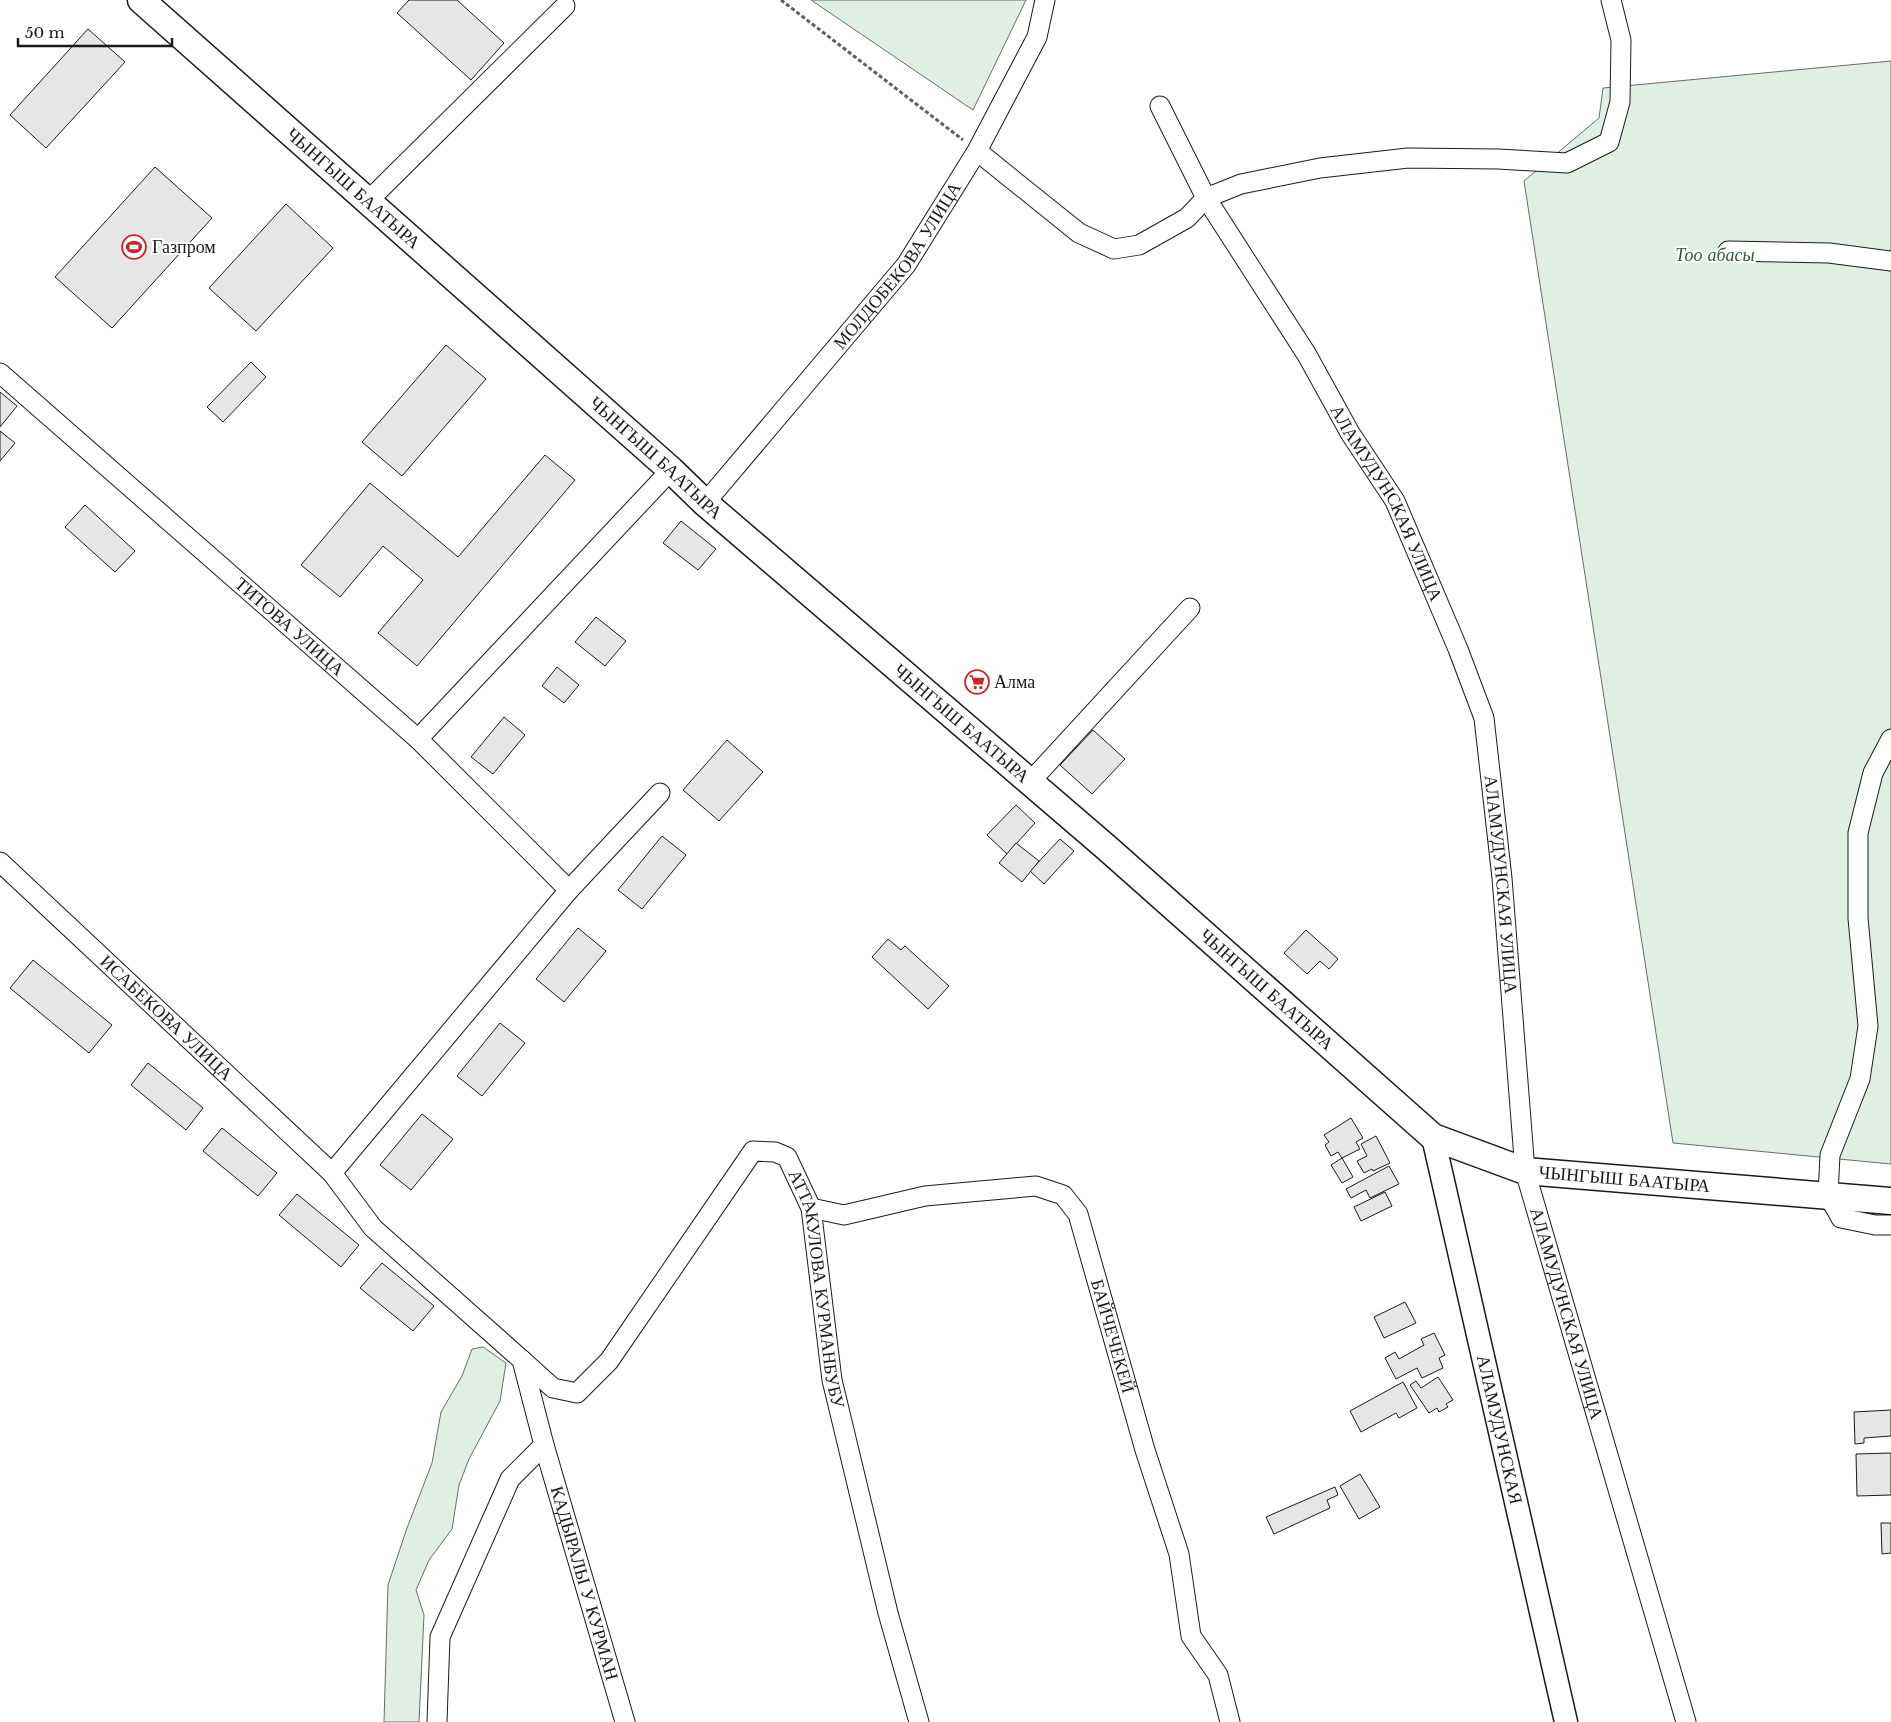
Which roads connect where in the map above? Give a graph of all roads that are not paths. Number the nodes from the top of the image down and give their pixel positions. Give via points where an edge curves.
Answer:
1 (142, 0) edge
2 (1045, 0) edge
3 (1611, 0) edge
4 (565, 6) dead end
5 (1160, 106) dead end
6 (977, 151) junction
7 (1206, 198) junction
8 (368, 201) junction
9 (1728, 251) dead end
10 (1891, 261) edge
11 (0, 373) edge
12 (671, 470) junction
13 (705, 503) junction
14 (1190, 608) dead end
15 (418, 739) junction
16 (1891, 739) edge
17 (1030, 782) junction
18 (660, 793) dead end
19 (0, 862) edge
20 (569, 890) junction
21 (1433, 1137) junction
22 (1525, 1171) junction
23 (332, 1174) junction
24 (1828, 1195) junction
25 (1891, 1201) edge
26 (811, 1208) junction
27 (1891, 1225) edge
28 (522, 1360) junction
29 (544, 1445) junction
30 (437, 1722) edge
31 (625, 1722) edge
32 (919, 1722) edge
33 (1230, 1722) edge
34 (1566, 1722) edge
35 (1686, 1722) edge

1 - 8 main road, ЧЫНГЫШ БААТЫРА
2 - 6 street, МОЛДОБЕКОВА УЛИЦА via 1037,37
3 - 7 street via 1621,40 1620,102 1609,142 1567,163 1408,158 1320,168 1241,184
4 - 8 street
5 - 7 street, АЛАМУДУНСКАЯ УЛИЦА
6 - 7 street via 1079,233 1114,249 1139,245 1187,218
6 - 13 street, МОЛДОБЕКОВА УЛИЦА via 906,265
7 - 22 street, АЛАМУДУНСКАЯ УЛИЦА via 1308,355 1350,433 1395,501 1484,718 1502,878
8 - 12 main road, ЧЫНГЫШ БААТЫРА
9 - 10 street via 1829,253
11 - 15 street, ТИТОВА УЛИЦА
12 - 13 main road, ЧЫНГЫШ БААТЫРА
12 - 15 street
13 - 17 main road, ЧЫНГЫШ БААТЫРА
14 - 17 street
15 - 20 street, ТИТОВА УЛИЦА
16 - 24 street via 1873,773 1858,833 1858,918 1868,1026 1860,1079 1830,1155
17 - 21 main road, ЧЫНГЫШ БААТЫРА
18 - 20 street
19 - 23 street, ИСАБЕКОВА УЛИЦА
20 - 23 street
21 - 22 main road, ЧЫНГЫШ БААТЫРА
21 - 34 street, АЛАМУДУНСКАЯ
22 - 24 main road, ЧЫНГЫШ БААТЫРА
22 - 35 street, АЛАМУДУНСКАЯ УЛИЦА
23 - 28 street, ИСАБЕКОВА УЛИЦА via 372,1228
24 - 25 main road, ЧЫНГЫШ БААТЫРА
24 - 27 street via 1841,1218
26 - 28 street, АТТАКУЛОВА КУРМАНБУБУ via 787,1158 775,1152 753,1151 609,1361 577,1393 553,1388
26 - 32 street, АТТАКУЛОВА КУРМАНБУБУ via 832,1380 888,1613
26 - 33 street, БАЙЧЕЧЕКЕЙ via 844,1215 925,1196 1036,1186 1062,1195 1078,1214 1145,1450 1179,1554 1191,1636 1218,1675
28 - 29 street, КАДЫРАЛЫ У КУРМАН
29 - 30 street via 510,1479 440,1637
29 - 31 street, КАДЫРАЛЫ У КУРМАН

